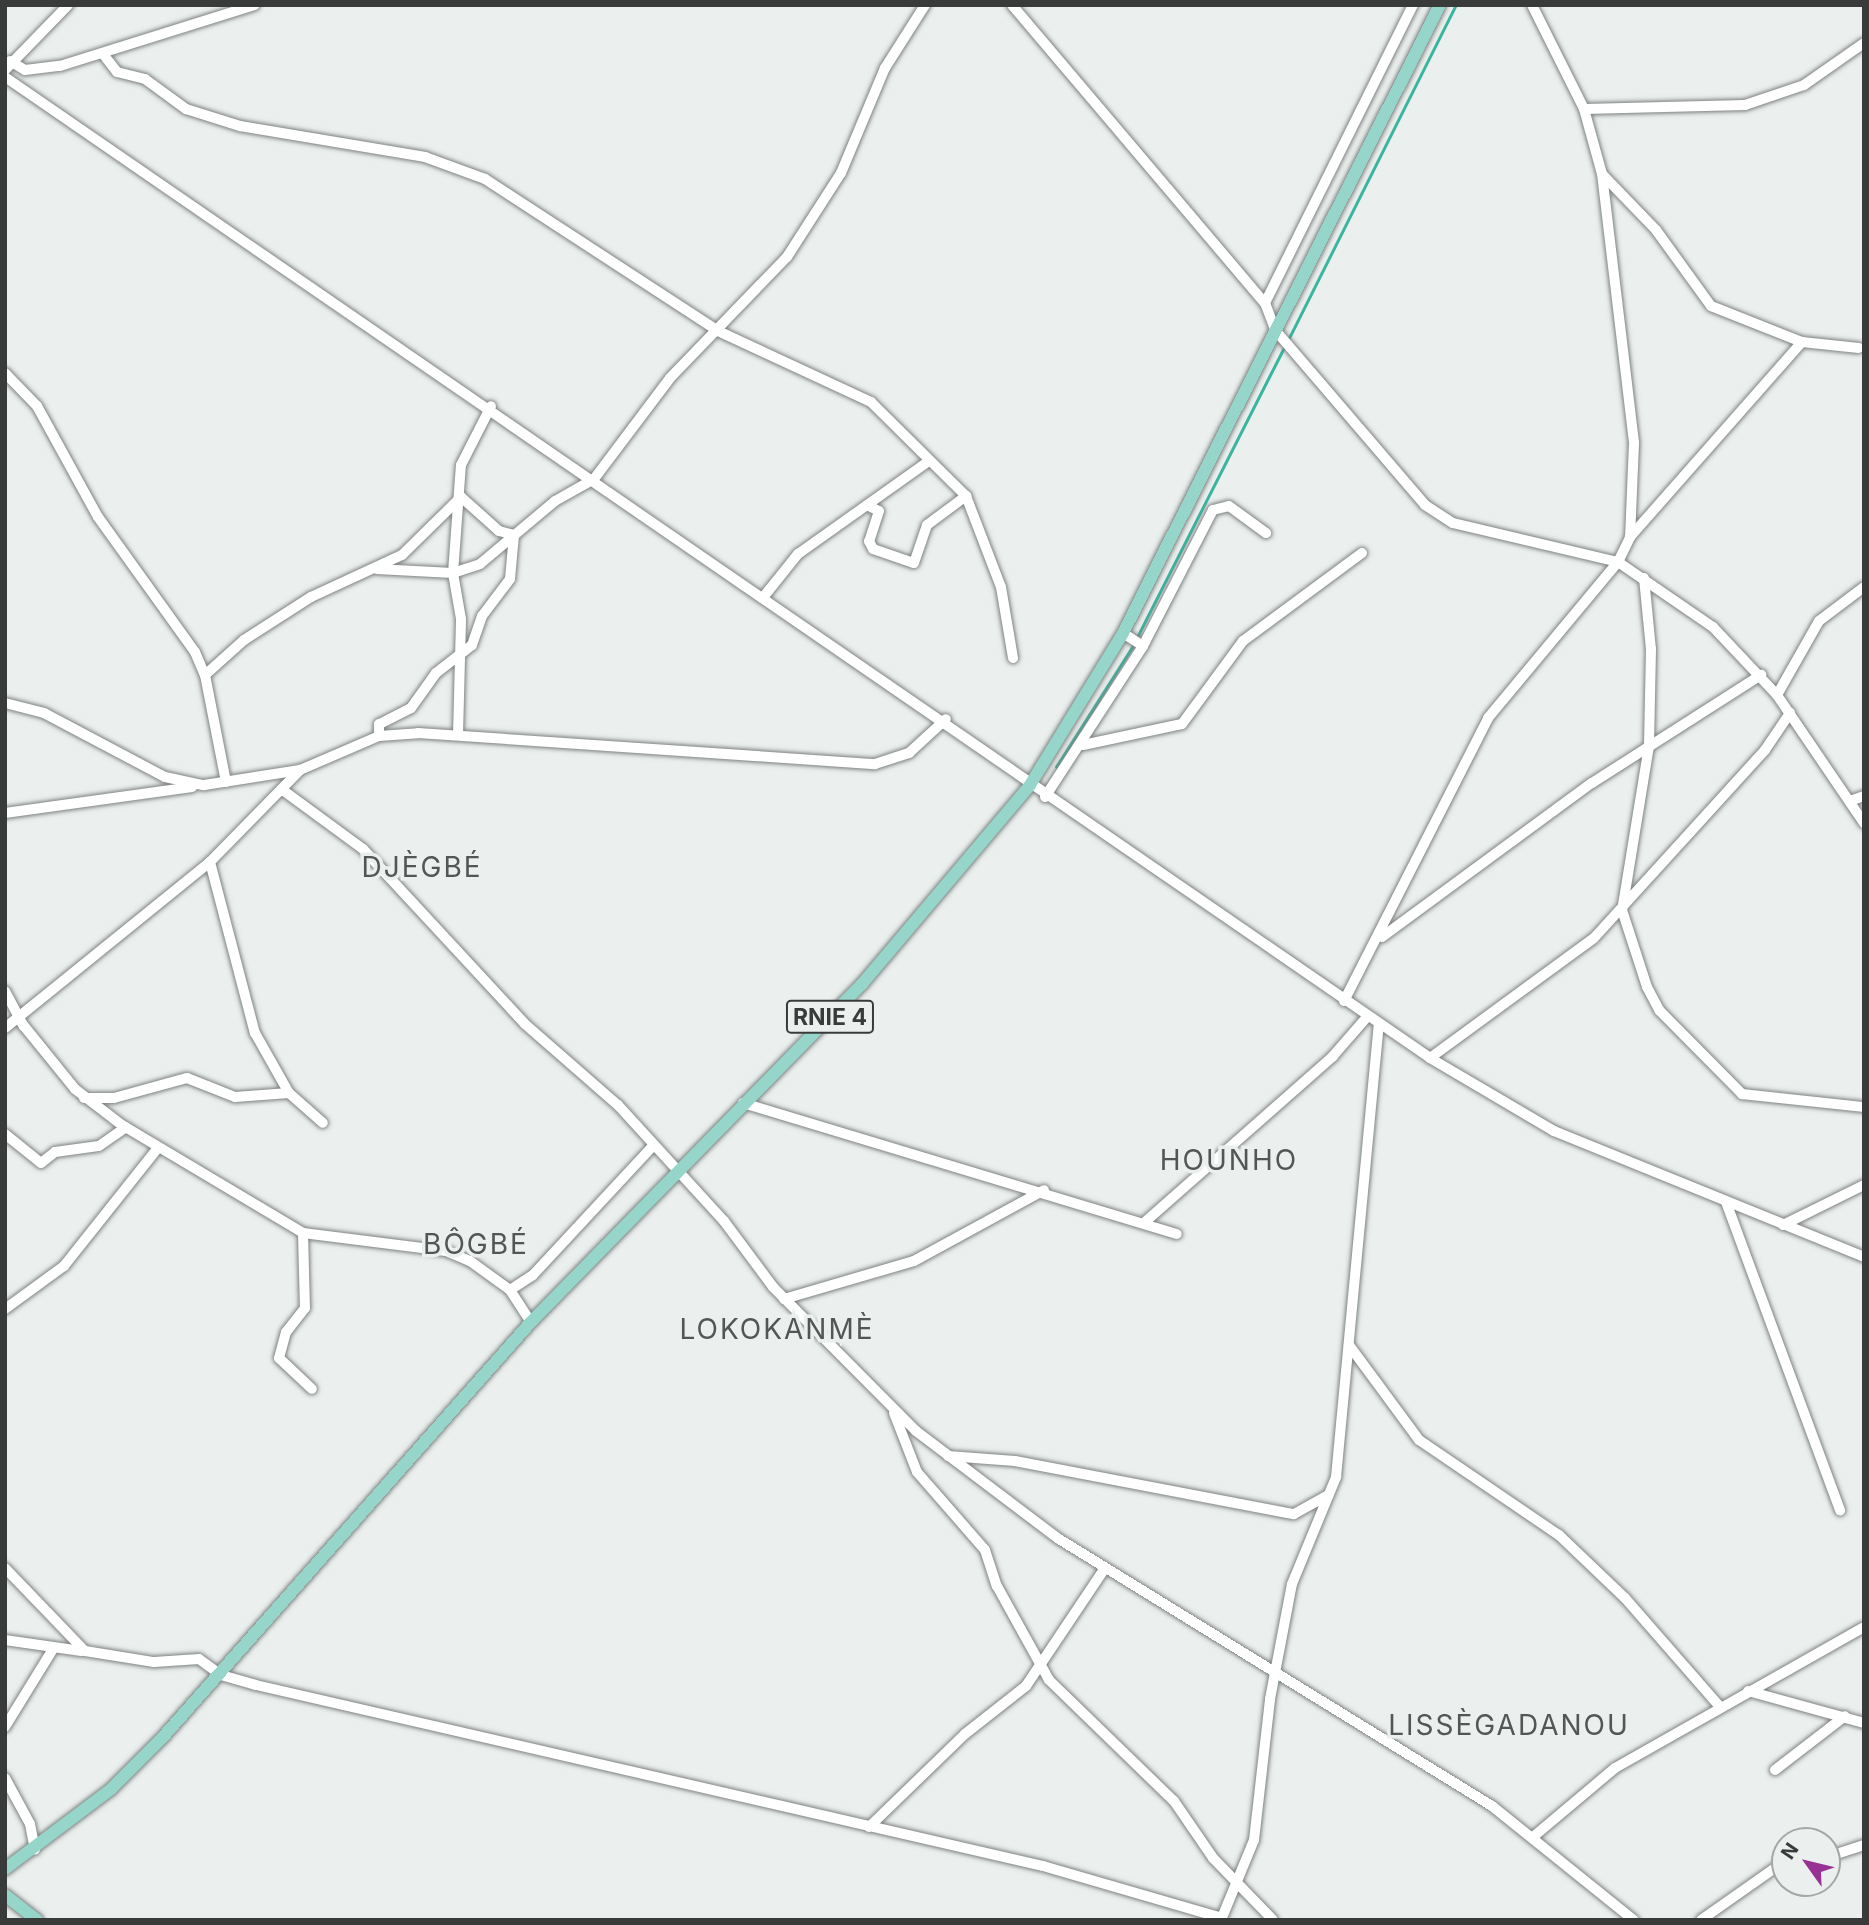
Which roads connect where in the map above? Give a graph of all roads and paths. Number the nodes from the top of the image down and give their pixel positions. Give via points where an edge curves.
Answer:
1 (68, 5) edge
2 (255, 5) edge
3 (925, 5) edge
4 (1012, 5) edge
5 (1413, 5) edge
6 (1440, 5) edge
7 (1532, 5) edge
8 (1864, 43) edge
9 (103, 54) junction
10 (8, 66) edge
11 (5, 77) edge
12 (1584, 109) junction
13 (1602, 174) junction
14 (1265, 303) junction
15 (718, 331) junction
16 (1276, 331) junction
17 (1802, 342) junction
18 (1859, 348) dead end
19 (5, 373) edge
20 (491, 406) junction
21 (929, 461) junction
22 (594, 479) junction
23 (966, 496) junction
24 (461, 497) junction
25 (867, 505) junction
26 (1266, 533) dead end
27 (1630, 537) junction
28 (512, 540) junction
29 (1362, 553) dead end
30 (1618, 562) junction
31 (377, 569) junction
32 (453, 573) junction
33 (1644, 578) junction
34 (1864, 587) edge
35 (765, 596) junction
36 (482, 617) junction
37 (461, 619) junction
38 (1134, 640) junction
39 (460, 655) junction
40 (1013, 658) dead end
41 (205, 675) junction
42 (1761, 675) junction
43 (1777, 695) junction
44 (5, 703) edge
45 (1790, 713) junction
46 (946, 719) junction
47 (458, 735) junction
48 (379, 736) junction
49 (1083, 745) junction
50 (1649, 746) junction
51 (300, 770) junction
52 (226, 782) junction
53 (204, 785) junction
54 (1030, 785) junction
55 (284, 791) junction
56 (1864, 796) edge
57 (1045, 797) junction
58 (1850, 801) junction
59 (5, 813) edge
60 (1864, 823) edge
61 (210, 862) junction
62 (1622, 910) junction
63 (1382, 937) junction
64 (5, 991) edge
65 (1344, 1001) junction
66 (1367, 1017) junction
67 (20, 1018) junction
68 (1379, 1025) junction
69 (5, 1028) edge
70 (1430, 1058) junction
71 (289, 1093) junction
72 (84, 1098) junction
73 (743, 1103) junction
74 (1864, 1107) edge
75 (323, 1123) dead end
76 (126, 1127) junction
77 (5, 1134) edge
78 (653, 1146) junction
79 (158, 1147) junction
80 (676, 1170) junction
81 (1864, 1185) edge
82 (1044, 1190) junction
83 (1726, 1202) junction
84 (1145, 1222) junction
85 (1783, 1224) junction
86 (303, 1233) junction
87 (1177, 1234) dead end
88 (1864, 1257) edge
89 (510, 1290) junction
90 (784, 1299) junction
91 (5, 1309) edge
92 (531, 1322) junction
93 (1349, 1345) junction
94 (312, 1389) dead end
95 (892, 1409) junction
96 (947, 1456) junction
97 (1333, 1492) junction
98 (1840, 1511) dead end
99 (5, 1568) edge
100 (1105, 1568) junction
101 (1864, 1628) edge
102 (5, 1640) edge
103 (53, 1648) junction
104 (85, 1651) junction
105 (1041, 1668) junction
106 (221, 1675) junction
107 (1274, 1675) junction
108 (1748, 1691) junction
109 (1720, 1707) junction
110 (1845, 1716) junction
111 (1864, 1723) edge
112 (5, 1727) edge
113 (1775, 1770) dead end
114 (5, 1777) edge
115 (869, 1827) junction
116 (1533, 1837) junction
117 (1864, 1845) edge
118 (35, 1850) junction
119 (1841, 1852) edge
120 (5, 1869) edge
121 (1771, 1871) edge
122 (1241, 1883) junction
123 (5, 1895) edge
124 (1222, 1919) edge
125 (37, 1920) edge
126 (1273, 1920) edge
127 (1634, 1920) edge
128 (1701, 1920) edge

1 - 10 street
2 - 9 street
3 - 15 street via 885,68 855,147 817,215
4 - 14 street
5 - 14 street
6 - 16 main road, RNIE 4
7 - 12 street
8 - 12 street via 1804,85 1745,105
9 - 10 street via 34,70
9 - 15 street via 117,72 145,79 186,109 240,125 425,157 485,179
11 - 20 street
12 - 13 street
13 - 17 street via 1656,230 1712,306
13 - 27 street via 1634,443
14 - 16 street
15 - 21 street via 853,391
15 - 22 street via 670,379
16 - 30 street via 1443,519
16 - 38 main road, RNIE 4
17 - 18 street
17 - 27 street
19 - 41 street via 37,406 97,517 165,606
20 - 22 street
20 - 24 street via 466,450
21 - 23 street
21 - 25 street
22 - 28 street via 555,501
22 - 35 street
23 - 25 street via 927,525 914,563 873,549 869,541 879,512
23 - 40 street via 1001,587
24 - 28 street via 499,531 514,535
24 - 31 street via 423,538
24 - 32 street
25 - 35 street via 798,554
26 - 38 street via 1228,506 1213,510
27 - 30 street
28 - 32 street via 480,564
28 - 36 street via 510,579
29 - 49 street via 1243,641 1182,724
30 - 33 street
30 - 63 street via 1489,719
31 - 32 street
31 - 41 street via 311,597 244,640
32 - 37 street
33 - 42 street via 1713,627
33 - 50 street via 1651,649
34 - 43 street via 1819,621
35 - 46 street
36 - 37 street
36 - 39 street via 472,645
37 - 39 street
38 - 49 street
38 - 54 main road, RNIE 4
39 - 47 street
39 - 48 street via 436,673 411,708 379,724
41 - 52 street
42 - 43 street
42 - 50 street
43 - 45 street
44 - 53 street via 44,713 165,777
45 - 58 street
45 - 62 street via 1765,750
46 - 47 street via 909,753 875,764
46 - 54 street
47 - 48 street
48 - 51 street
49 - 57 street
50 - 62 street
50 - 63 street
51 - 52 street
51 - 55 street
52 - 53 street
53 - 59 street
54 - 57 street
54 - 73 main road, RNIE 4 via 905,937
55 - 61 street
55 - 78 street via 363,849 439,936 484,973 525,1024 618,1105
56 - 58 street
57 - 65 street
58 - 60 street
61 - 67 street
61 - 71 street via 255,1033
62 - 70 street via 1563,962
62 - 74 street via 1653,1002 1742,1094
63 - 65 street
64 - 67 street
65 - 66 street
66 - 68 street
66 - 84 street via 1334,1056
67 - 69 street
67 - 72 street
68 - 70 street
68 - 93 street
70 - 83 street via 1554,1131
71 - 72 street via 234,1097 187,1078 114,1098
71 - 75 street
72 - 76 street
73 - 80 main road, RNIE 4
73 - 82 street
76 - 77 street via 99,1146 55,1152 41,1163
76 - 79 street
78 - 80 street
78 - 89 street via 533,1275
79 - 86 street
79 - 91 street via 64,1266
80 - 90 street
80 - 92 main road, RNIE 4
81 - 85 street
82 - 84 street
82 - 90 street via 914,1261
83 - 85 street
83 - 98 street via 1758,1274
84 - 87 street
85 - 88 street
86 - 89 street via 446,1251
86 - 94 street via 305,1308 286,1332 279,1358
89 - 92 street
90 - 95 street
92 - 106 main road, RNIE 4
93 - 97 street
93 - 109 street via 1419,1440 1566,1542
95 - 96 street
95 - 105 street via 917,1472 985,1550
96 - 97 street via 1015,1461 1294,1514
96 - 100 street
97 - 107 street via 1304,1542
99 - 104 street
100 - 105 street
100 - 107 street
101 - 108 street
102 - 103 street
103 - 104 street
103 - 112 street
104 - 106 street via 154,1662 189,1657
105 - 115 street
105 - 122 street via 1174,1801 1213,1858
106 - 115 street
106 - 118 main road, RNIE 4 via 111,1789
107 - 116 street
107 - 122 street via 1254,1840
108 - 109 street
108 - 110 street
109 - 116 street via 1615,1768
110 - 111 street
110 - 113 street
114 - 118 street via 30,1824
115 - 124 street via 1103,1881
116 - 127 street
117 - 119 street
118 - 120 main road, RNIE 4
121 - 128 street
122 - 124 street
122 - 126 street
123 - 125 main road

